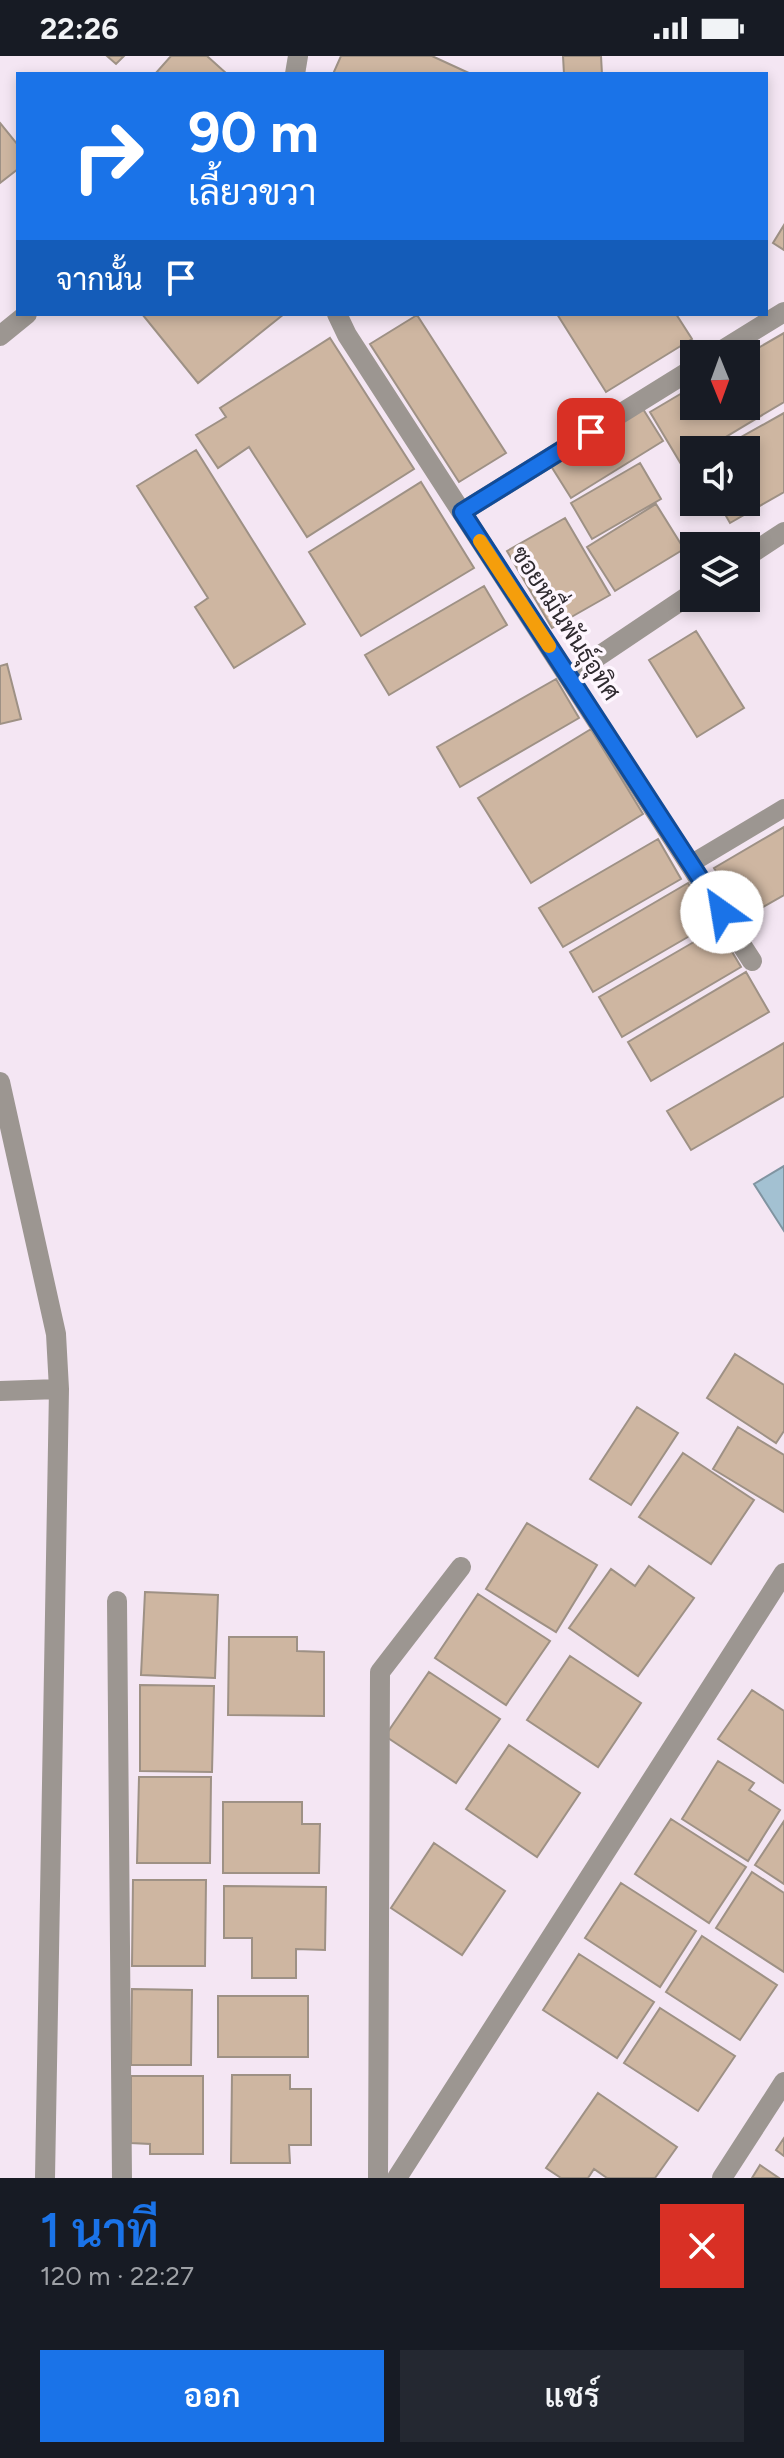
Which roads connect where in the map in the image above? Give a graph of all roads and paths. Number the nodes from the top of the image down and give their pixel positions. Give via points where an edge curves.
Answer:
1 (784, 312) edge
2 (25, 316) edge
3 (338, 316) edge
4 (0, 336) edge
5 (739, 340) edge
6 (680, 377) edge
7 (462, 512) junction
8 (784, 532) edge
9 (760, 548) edge
10 (680, 601) edge
11 (569, 676) junction
12 (784, 808) edge
13 (692, 863) junction
14 (752, 961) dead end
15 (0, 1082) edge
16 (59, 1389) junction
17 (0, 1391) edge
18 (461, 1567) dead end
19 (784, 1573) edge
20 (117, 1601) dead end
21 (784, 2082) edge
22 (45, 2178) edge
23 (122, 2178) edge
24 (378, 2178) edge
25 (397, 2178) edge
26 (722, 2178) edge

1 - 5 street
2 - 4 street
3 - 7 street, ซอยหมื่นพันธุ์อุทิศ
6 - 7 street
7 - 11 street, ซอยหมื่นพันธุ์อุทิศ
8 - 9 street
10 - 11 street
11 - 13 street, ซอยหมื่นพันธุ์อุทิศ
12 - 13 lane
13 - 14 street, ซอยหมื่นพันธุ์อุทิศ
15 - 16 street via 56,1334
16 - 17 street
16 - 22 street
18 - 24 street via 380,1672
19 - 25 street
20 - 23 street
21 - 26 street

